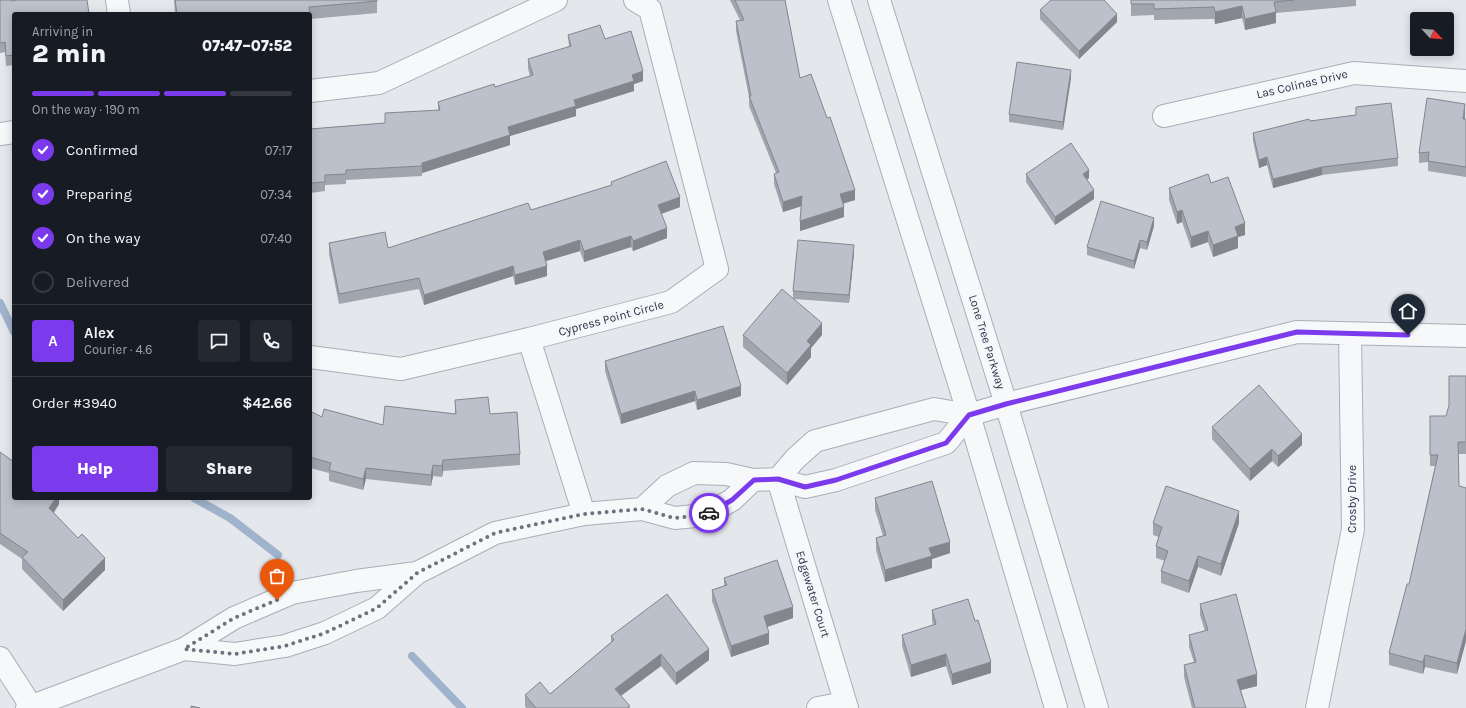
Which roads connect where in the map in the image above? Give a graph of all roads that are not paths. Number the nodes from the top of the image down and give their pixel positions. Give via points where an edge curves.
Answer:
1 (117, 0) edge
2 (556, 0) edge
3 (635, 0) edge
4 (839, 0) edge
5 (880, 0) edge
6 (119, 12) edge
7 (1466, 81) edge
8 (312, 91) edge
9 (1164, 116) dead end
10 (12, 132) edge
11 (0, 134) edge
12 (1350, 334) junction
13 (1466, 336) edge
14 (529, 339) junction
15 (312, 357) edge
16 (1006, 404) junction
17 (969, 415) junction
18 (778, 479) junction
19 (754, 480) junction
20 (642, 509) junction
21 (584, 514) junction
22 (417, 573) junction
23 (184, 649) junction
24 (0, 658) edge
25 (846, 706) edge
26 (29, 707) edge
27 (818, 708) edge
28 (1056, 708) edge
29 (1097, 708) edge
30 (1318, 708) edge

1 - 6 street
2 - 8 street via 379,83
3 - 14 street, Cypress Point Circle via 650,9 717,269 671,302
4 - 17 street
5 - 16 street, Lone Tree Parkway
7 - 9 street, Las Colinas Drive via 1354,73
10 - 11 street
12 - 13 street
12 - 16 street via 1297,332
12 - 30 street, Crosby Drive via 1353,529
14 - 15 street, Cypress Point Circle via 401,369
14 - 21 street
16 - 17 street
16 - 29 street, Lone Tree Parkway
17 - 18 street via 934,409 814,441
17 - 18 street via 946,443 938,446 836,480 805,487
17 - 28 street
18 - 19 street
18 - 25 street, Edgewater Court
19 - 20 street via 726,474 694,473 667,486
19 - 20 street via 732,500 705,515 674,518
20 - 21 street
21 - 22 street via 495,533
22 - 23 street via 292,593 234,618
22 - 23 street via 377,608 318,635 285,646 235,654
23 - 26 street
24 - 26 street
25 - 27 street

